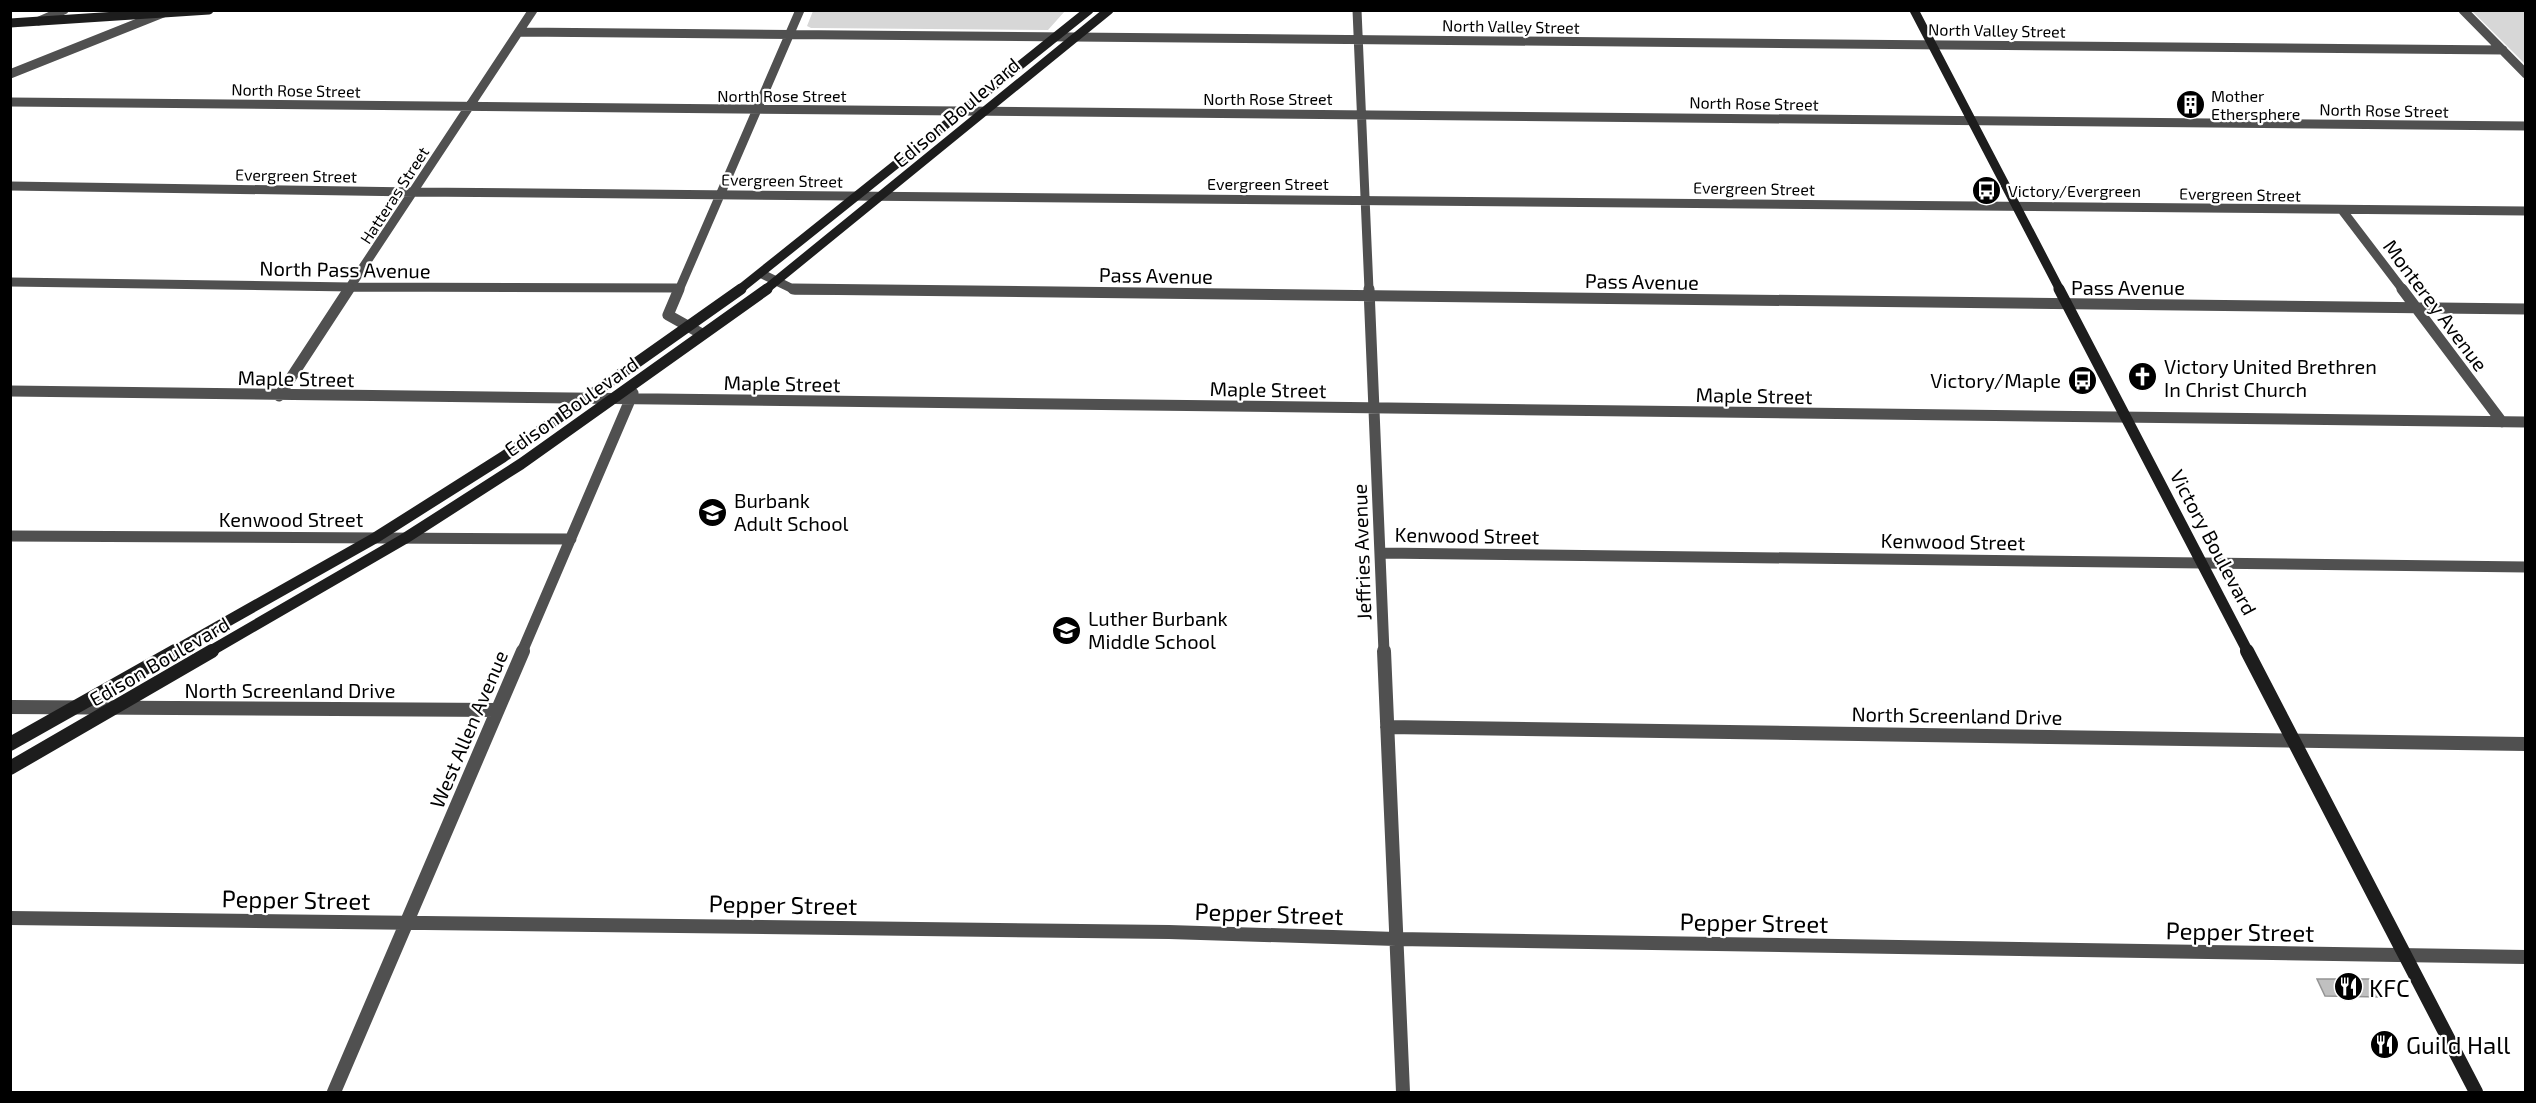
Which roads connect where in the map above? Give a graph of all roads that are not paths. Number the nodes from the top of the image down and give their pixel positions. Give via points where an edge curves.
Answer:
1 (64, 10) edge
2 (209, 10) edge
3 (533, 10) edge
4 (800, 10) edge
5 (1089, 10) edge
6 (1108, 10) edge
7 (1357, 10) edge
8 (1914, 10) edge
9 (2463, 10) edge
10 (166, 12) edge
11 (1080, 14) edge
12 (39, 21) junction
13 (10, 23) edge
14 (520, 32) junction
15 (790, 35) junction
16 (1056, 37) junction
17 (1076, 37) junction
18 (1359, 39) junction
19 (1932, 45) junction
20 (2503, 50) junction
21 (10, 74) edge
22 (2526, 74) edge
23 (10, 102) edge
24 (470, 107) junction
25 (756, 110) junction
26 (965, 110) junction
27 (986, 111) junction
28 (1362, 114) junction
29 (1971, 121) junction
30 (2526, 126) edge
31 (10, 186) edge
32 (414, 192) junction
33 (721, 194) junction
34 (859, 195) junction
35 (883, 196) junction
36 (1365, 199) junction
37 (2016, 206) junction
38 (2342, 210) junction
39 (2526, 211) edge
40 (762, 274) junction
41 (778, 281) junction
42 (10, 282) edge
43 (351, 287) junction
44 (679, 288) junction
45 (1370, 295) junction
46 (2067, 304) junction
47 (2416, 308) junction
48 (2526, 309) edge
49 (687, 326) junction
50 (702, 334) junction
51 (638, 381) junction
52 (10, 391) edge
53 (279, 396) junction
54 (584, 399) junction
55 (611, 399) junction
56 (632, 399) junction
57 (1374, 408) junction
58 (2125, 417) junction
59 (2502, 422) junction
60 (2526, 422) edge
61 (10, 536) edge
62 (375, 538) junction
63 (404, 539) junction
64 (571, 539) junction
65 (1381, 553) junction
66 (2201, 563) junction
67 (2526, 567) edge
68 (10, 706) edge
69 (76, 707) junction
70 (116, 708) junction
71 (497, 711) junction
72 (1387, 727) junction
73 (2292, 739) junction
74 (10, 744) edge
75 (2526, 744) edge
76 (10, 768) edge
77 (10, 918) edge
78 (405, 923) junction
79 (1396, 939) junction
80 (2404, 956) junction
81 (2526, 957) edge
82 (334, 1092) edge
83 (1403, 1092) edge
84 (2476, 1092) edge

1 - 12 street
2 - 10 main road
3 - 14 street, Hatteras Street
4 - 15 street
5 - 11 main road, Edison Boulevard
6 - 17 main road, Edison Boulevard
7 - 18 street, Jeffries Avenue
8 - 19 main road, Victory Boulevard
9 - 20 street
10 - 12 main road
10 - 21 street
11 - 16 main road, Edison Boulevard
11 - 17 main road
12 - 13 main road
14 - 15 street, North Valley Street
14 - 24 street, Hatteras Street
15 - 16 street, North Valley Street
15 - 25 street
16 - 17 street, North Valley Street
16 - 26 main road, Edison Boulevard
17 - 18 street, North Valley Street
17 - 27 main road, Edison Boulevard
18 - 19 street, North Valley Street
18 - 28 street, Jeffries Avenue
19 - 20 street, North Valley Street
19 - 29 main road, Victory Boulevard
20 - 22 street
23 - 24 street, North Rose Street
24 - 25 street, North Rose Street
24 - 32 street, Hatteras Street
25 - 26 street, North Rose Street
25 - 33 street
26 - 27 street, North Rose Street
26 - 34 main road, Edison Boulevard
27 - 28 street, North Rose Street
27 - 35 main road, Edison Boulevard
28 - 29 street, North Rose Street
28 - 36 street, Jeffries Avenue
29 - 30 street, North Rose Street
29 - 37 main road, Victory Boulevard
31 - 32 street, Evergreen Street
32 - 33 street, Evergreen Street
32 - 43 street, Hatteras Street
33 - 34 street, Evergreen Street
33 - 44 street
34 - 35 street, Evergreen Street
34 - 40 main road, Edison Boulevard
35 - 36 street, Evergreen Street
35 - 41 main road, Edison Boulevard
36 - 37 street, Evergreen Street
36 - 45 street, Jeffries Avenue
37 - 38 street, Evergreen Street
37 - 46 main road, Victory Boulevard
38 - 39 street, Evergreen Street
38 - 47 street, Monterey Avenue
40 - 41 street, Pass Avenue
40 - 49 main road, Edison Boulevard
41 - 45 street, Pass Avenue via 795,290
41 - 50 main road, Edison Boulevard
42 - 43 street, North Pass Avenue
43 - 44 street, North Pass Avenue
43 - 53 street, Hatteras Street
44 - 49 street via 668,315
45 - 46 street, Pass Avenue
45 - 57 street, Jeffries Avenue
46 - 47 street, Pass Avenue
46 - 58 main road, Victory Boulevard
47 - 48 street, Pass Avenue
47 - 59 street, Monterey Avenue
49 - 50 street
49 - 54 main road, Edison Boulevard
50 - 51 main road, Edison Boulevard
51 - 55 main road, Edison Boulevard
51 - 56 street, West Allen Avenue
52 - 53 street, Maple Street
53 - 54 street, Maple Street
54 - 55 street, Maple Street
54 - 62 main road, Edison Boulevard via 461,485
55 - 56 street, Maple Street
55 - 63 main road, Edison Boulevard via 478,493
56 - 57 street, Maple Street
56 - 64 street, West Allen Avenue
57 - 58 street, Maple Street
57 - 65 street, Jeffries Avenue
58 - 59 street, Maple Street
58 - 66 main road, Victory Boulevard
59 - 60 street, Maple Street
61 - 62 street, Kenwood Street
62 - 63 street, Kenwood Street
62 - 69 main road, Edison Boulevard
63 - 64 street, Kenwood Street
63 - 70 main road, Edison Boulevard
64 - 71 street, West Allen Avenue
65 - 66 street, Kenwood Street
65 - 72 street, Jeffries Avenue
66 - 67 street, Kenwood Street
66 - 73 main road, Victory Boulevard
68 - 69 street, North Screenland Drive
69 - 70 street, North Screenland Drive
69 - 74 main road, Edison Boulevard
70 - 71 street, North Screenland Drive
70 - 76 main road, Edison Boulevard
71 - 78 street, West Allen Avenue
72 - 73 street, North Screenland Drive
72 - 79 street, Jeffries Avenue
73 - 75 street, North Screenland Drive
73 - 80 main road, Victory Boulevard
77 - 78 street, Pepper Street
78 - 79 street, Pepper Street via 1169,932
78 - 82 street, West Allen Avenue
79 - 80 street, Pepper Street
79 - 83 street, Jeffries Avenue
80 - 81 street, Pepper Street
80 - 84 main road, Victory Boulevard

